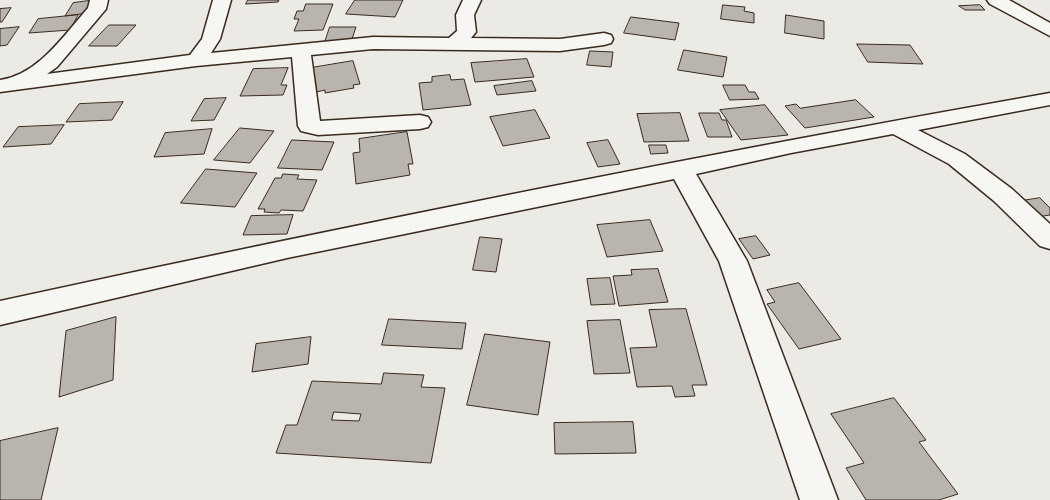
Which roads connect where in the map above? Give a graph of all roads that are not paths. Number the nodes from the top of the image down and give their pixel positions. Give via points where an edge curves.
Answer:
1 (99, 0) edge
2 (222, 0) edge
3 (472, 0) edge
4 (996, 0) edge
5 (1050, 30) edge
6 (604, 39) dead end
7 (455, 43) junction
8 (301, 49) junction
9 (196, 60) junction
10 (20, 82) junction
11 (0, 86) edge
12 (1050, 99) edge
13 (420, 122) dead end
14 (898, 128) junction
15 (681, 170) junction
16 (1050, 239) edge
17 (0, 312) edge
18 (819, 500) edge

1 - 10 street via 97,9 50,63
2 - 9 street via 211,39
3 - 7 street via 463,18 467,32
4 - 5 street
6 - 7 street via 560,45
7 - 8 street via 373,43
8 - 9 street
8 - 13 street via 309,126
9 - 10 street
10 - 11 street
12 - 14 street
14 - 15 street via 791,146
14 - 16 street via 957,159 1003,195
15 - 17 street via 287,248
15 - 18 street via 734,261

